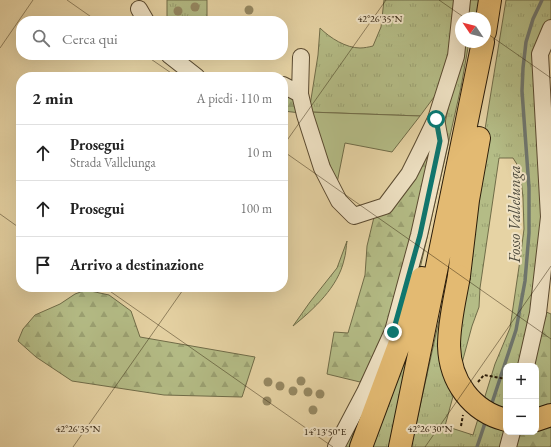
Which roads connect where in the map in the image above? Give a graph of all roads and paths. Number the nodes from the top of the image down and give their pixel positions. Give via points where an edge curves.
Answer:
1 (462, 0) edge
2 (490, 0) edge
3 (488, 12) edge
4 (551, 28) edge
5 (491, 37) edge
6 (482, 48) edge
7 (301, 57) dead end
8 (175, 60) edge
9 (191, 72) edge
10 (288, 88) edge
11 (300, 94) junction
12 (436, 119) junction
13 (446, 225) junction
14 (527, 363) edge
15 (491, 376) dead end
16 (503, 378) edge
17 (551, 415) edge
18 (503, 419) edge
19 (539, 419) edge
20 (511, 435) edge
21 (336, 447) edge
22 (361, 447) edge
23 (400, 447) edge
24 (508, 447) edge

1 - 12 street via 456,56
2 - 3 highway
4 - 14 street via 540,54 549,217 538,313
5 - 18 highway, bridge via 495,40 468,200 449,337 451,361 460,386 471,401 486,412
6 - 13 highway
7 - 11 street
8 - 9 street
10 - 11 street
11 - 12 street via 322,168 339,200 354,216 385,206 409,174
12 - 21 street via 440,141 420,235 393,332
13 - 22 highway via 432,236 419,289
13 - 23 highway
15 - 16 path
17 - 19 highway
20 - 24 street

